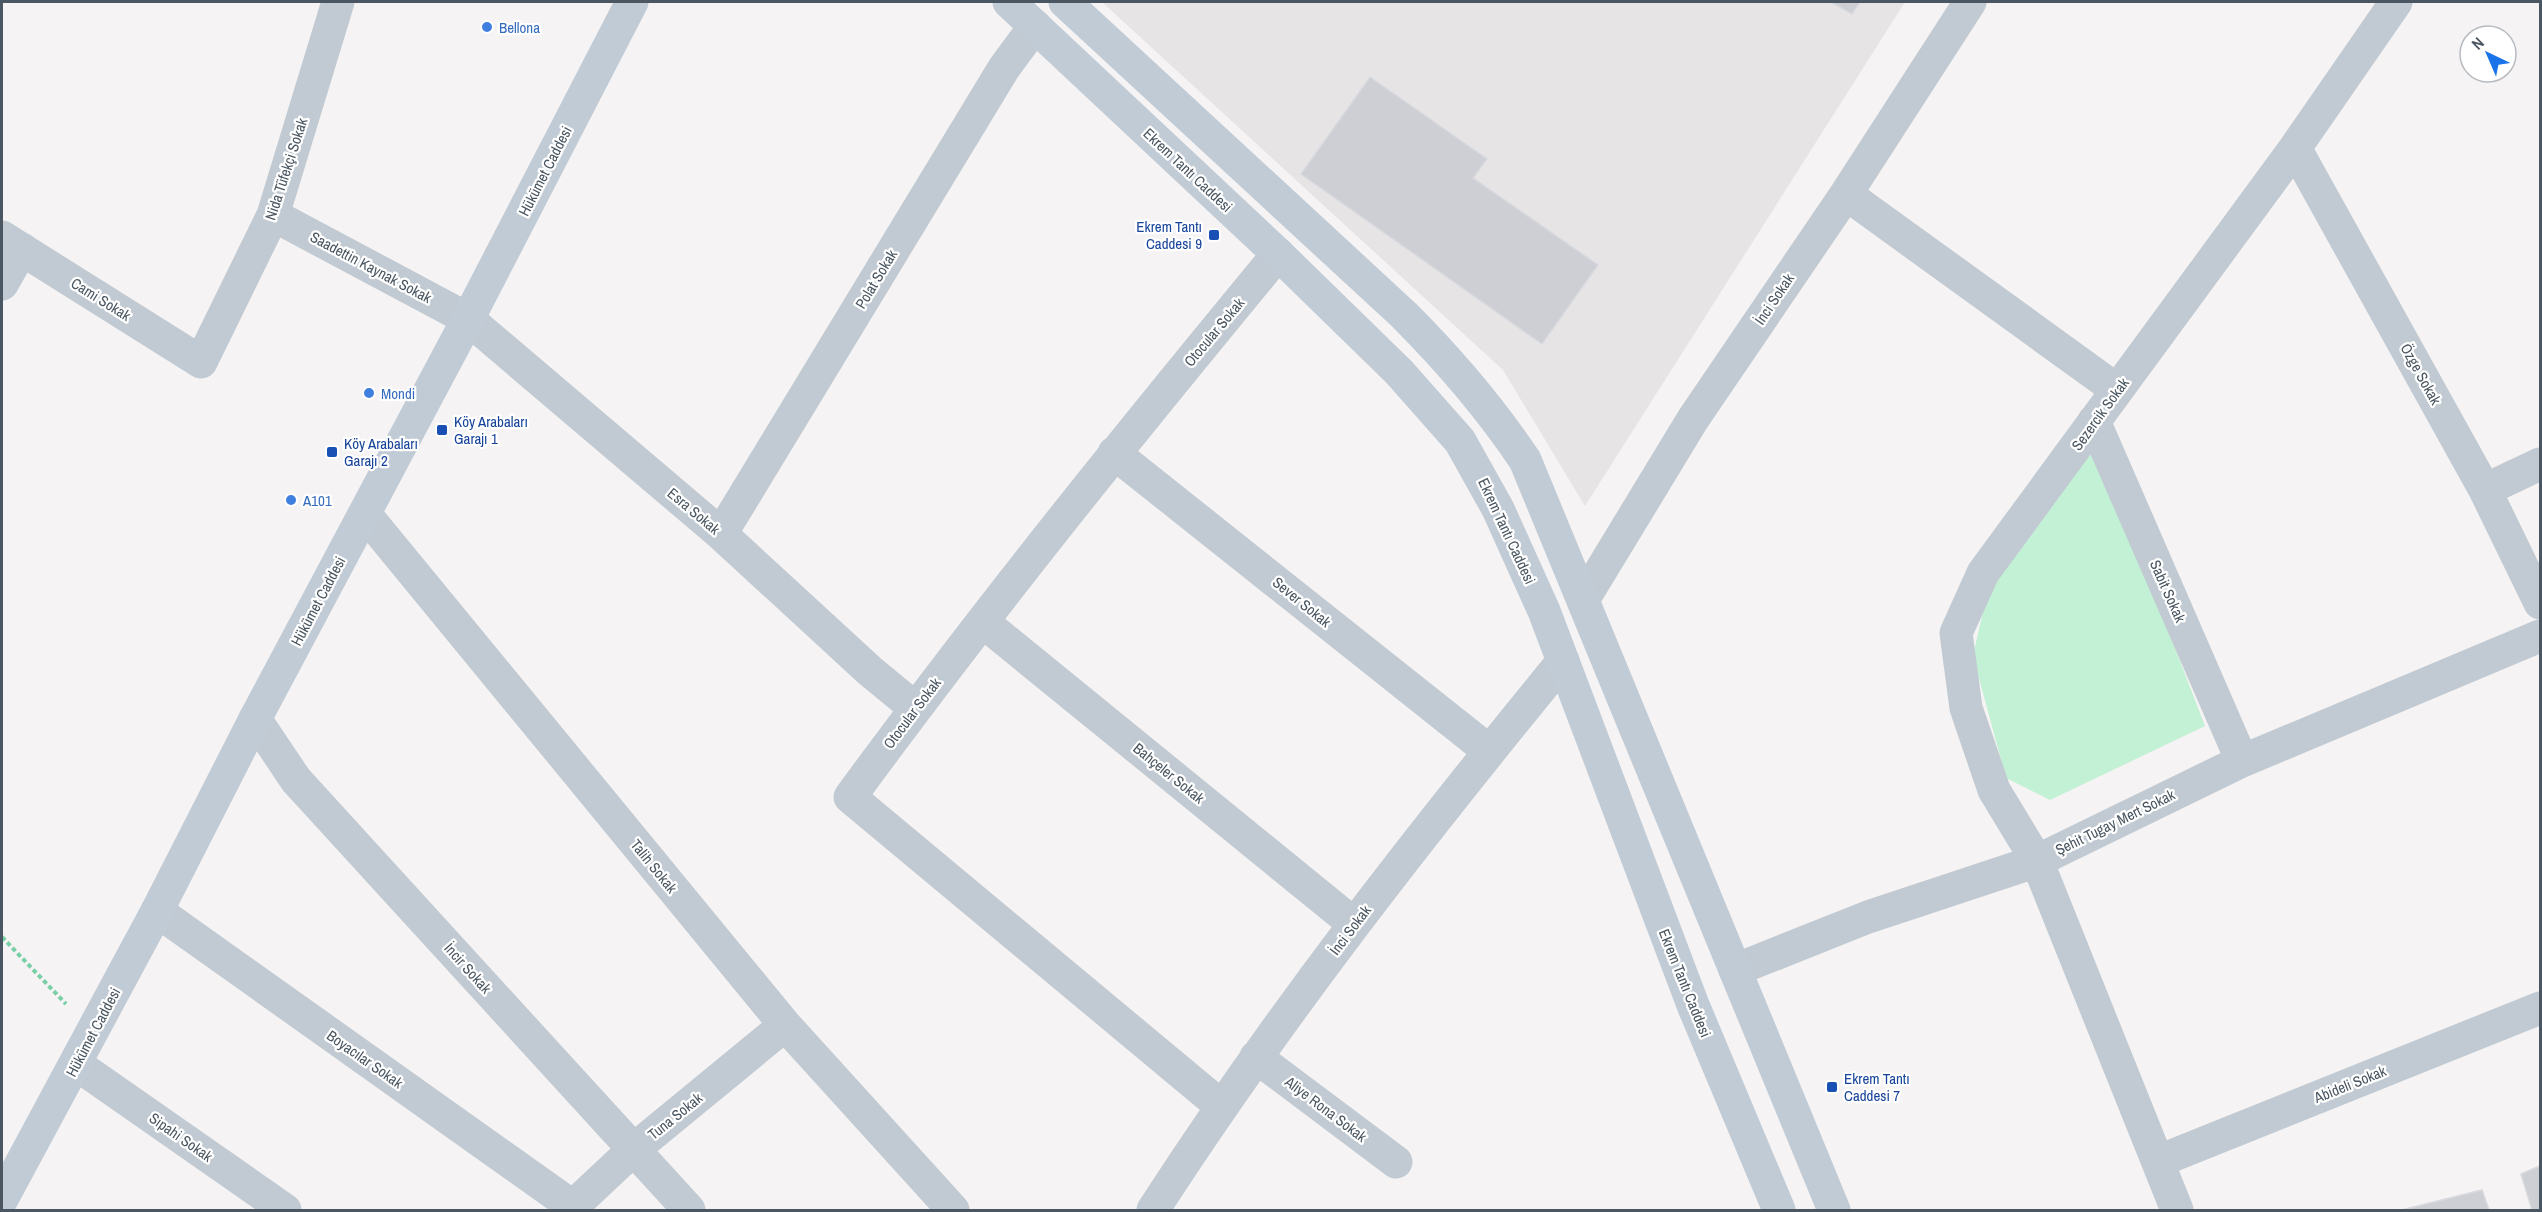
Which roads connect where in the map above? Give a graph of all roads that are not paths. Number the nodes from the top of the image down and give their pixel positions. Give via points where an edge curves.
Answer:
1 (338, 2) edge
2 (632, 2) edge
3 (1009, 2) edge
4 (1058, 2) edge
5 (1065, 2) edge
6 (1970, 2) edge
7 (2396, 2) edge
8 (1035, 26) junction
9 (2295, 148) junction
10 (1846, 194) junction
11 (273, 215) junction
12 (1304, 224) junction
13 (12, 243) edge
14 (1278, 254) junction
15 (2, 284) edge
16 (468, 319) junction
17 (201, 362) joint
18 (2117, 390) junction
19 (2094, 421) junction
20 (1114, 453) junction
21 (2541, 464) edge
22 (2486, 490) junction
23 (365, 514) junction
24 (721, 534) junction
25 (1583, 600) junction
26 (2541, 603) edge
27 (1544, 611) junction
28 (983, 622) junction
29 (2541, 636) edge
30 (1602, 648) junction
31 (1563, 661) junction
32 (915, 708) junction
33 (255, 719) junction
34 (1489, 751) junction
35 (2242, 761) junction
36 (2037, 861) junction
37 (157, 911) junction
38 (1354, 924) junction
39 (1735, 970) junction
40 (2541, 1008) edge
41 (785, 1025) junction
42 (1256, 1057) junction
43 (76, 1064) junction
44 (1221, 1106) junction
45 (633, 1150) junction
46 (2159, 1161) junction
47 (1396, 1162) dead end
48 (2, 1199) edge
49 (571, 1208) edge
50 (285, 1210) edge
51 (689, 1210) edge
52 (952, 1210) edge
53 (1153, 1210) edge
54 (1779, 1210) edge
55 (1834, 1210) edge
56 (2178, 1210) edge

1 - 11 street, Nida Tüfekçi Sokak
2 - 16 street, Hükümet Caddesi
3 - 8 street, Ekrem Tantı Caddesi
4 - 8 street
5 - 12 street
6 - 10 street, İnci Sokak
7 - 9 street, Sezercik Sokak
8 - 14 street, Ekrem Tantı Caddesi
8 - 24 street, Polat Sokak via 1005,68
9 - 18 street, Sezercik Sokak
9 - 22 street, Özge Sokak
10 - 18 street
10 - 25 street, İnci Sokak via 1693,418
11 - 16 street, Saadettin Kaynak Sokak
11 - 17 street, Nida Tüfekçi Sokak
12 - 14 street
12 - 25 street via 1457,368 1494,414 1524,460
13 - 15 street
13 - 17 street, Cami Sokak
14 - 20 street, Otocular Sokak
14 - 27 street, Ekrem Tantı Caddesi via 1399,372 1460,441 1498,509
16 - 23 street, Hükümet Caddesi
16 - 24 street, Esra Sokak
18 - 19 street, Sezercik Sokak
19 - 35 street, Sabit Sokak
19 - 36 street, Sezercik Sokak via 1983,573 1956,633 1966,708 1994,790
20 - 28 street, Otocular Sokak
20 - 34 street, Sever Sokak
21 - 22 street
22 - 26 street, Özge Sokak
23 - 33 street, Hükümet Caddesi
23 - 41 street, Talih Sokak
24 - 32 street, Esra Sokak
25 - 27 street
25 - 30 street
27 - 31 street, Ekrem Tantı Caddesi
28 - 32 street, Otocular Sokak
28 - 38 street, Bahçeler Sokak
29 - 35 street, Şehit Tugay Mert Sokak
30 - 31 street
30 - 39 street
31 - 34 street, İnci Sokak
31 - 54 street, Ekrem Tantı Caddesi via 1693,1005
32 - 44 street, Otocular Sokak via 850,797
33 - 37 street, Hükümet Caddesi
33 - 45 street, İncir Sokak via 296,780
34 - 38 street, İnci Sokak
35 - 36 street, Şehit Tugay Mert Sokak
36 - 39 street via 1868,917
36 - 46 street, Şehit Tugay Mert Sokak
37 - 43 street, Hükümet Caddesi
37 - 49 street, Boyacılar Sokak
38 - 42 street, İnci Sokak
39 - 55 street
40 - 46 street, Abideli Sokak
41 - 45 street, Tuna Sokak
41 - 52 street, Talih Sokak
42 - 44 street, İnci Sokak
42 - 47 street, Aliye Rona Sokak
43 - 48 street, Hükümet Caddesi
43 - 50 street, Sipahi Sokak
44 - 53 street, İnci Sokak
45 - 49 street, Tuna Sokak
45 - 51 street, İncir Sokak
46 - 56 street, Şehit Tugay Mert Sokak

